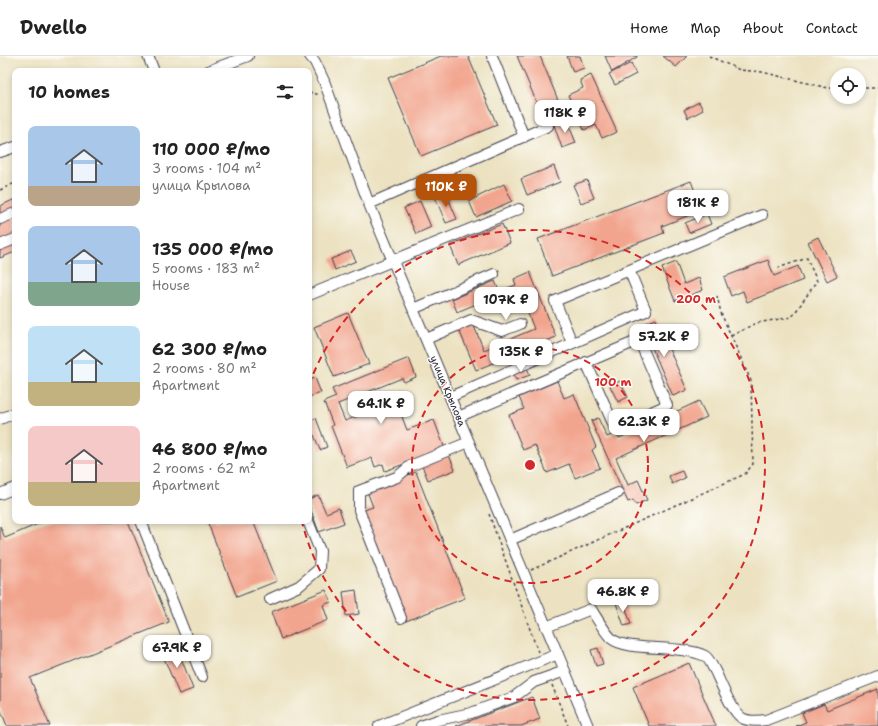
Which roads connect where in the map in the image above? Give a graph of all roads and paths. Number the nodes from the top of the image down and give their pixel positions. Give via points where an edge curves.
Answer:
1 (148, 56) edge
2 (248, 56) edge
3 (310, 56) edge
4 (492, 56) edge
5 (709, 56) edge
6 (153, 68) edge
7 (216, 68) edge
8 (830, 88) edge
9 (866, 88) edge
10 (878, 88) edge
11 (548, 126) dead end
12 (524, 137) junction
13 (12, 147) edge
14 (0, 152) edge
15 (12, 184) edge
16 (0, 190) edge
17 (369, 204) junction
18 (519, 209) dead end
19 (12, 214) edge
20 (762, 214) dead end
21 (0, 219) edge
22 (12, 240) edge
23 (0, 245) edge
24 (394, 261) junction
25 (778, 268) dead end
26 (629, 270) junction
27 (494, 274) dead end
28 (312, 294) edge
29 (717, 296) dead end
30 (413, 309) junction
31 (520, 324) dead end
32 (732, 336) junction
33 (426, 339) junction
34 (572, 343) junction
35 (586, 362) junction
36 (450, 397) junction
37 (12, 414) edge
38 (458, 417) junction
39 (0, 419) edge
40 (469, 442) junction
41 (12, 489) edge
42 (618, 492) dead end
43 (0, 494) edge
44 (488, 513) dead end
45 (141, 524) edge
46 (309, 524) edge
47 (510, 540) junction
48 (524, 573) junction
49 (270, 599) dead end
50 (401, 618) dead end
51 (546, 627) junction
52 (558, 654) junction
53 (542, 660) junction
54 (565, 671) junction
55 (550, 676) junction
56 (878, 676) edge
57 (202, 677) dead end
58 (379, 726) edge
59 (421, 726) edge
60 (568, 726) edge
61 (588, 726) edge

1 - 6 street
2 - 7 street
3 - 17 street, улица Крылова via 324,81
4 - 12 street
5 - 8 path via 740,70 762,72
9 - 10 path
11 - 12 street
12 - 17 street
13 - 14 street
15 - 16 path
17 - 24 street, улица Крылова
18 - 24 street
19 - 21 street
20 - 26 street
22 - 23 street
24 - 28 street
24 - 30 street, улица Крылова
25 - 32 path via 807,258 817,281 792,317 756,323
26 - 34 street via 646,311
26 - 34 street via 555,301
27 - 30 street
29 - 32 path
30 - 33 street, улица Крылова
31 - 33 street via 502,330 471,320
32 - 48 path via 751,381 753,464 745,474
33 - 36 street, улица Крылова
34 - 36 street
35 - 35 street via 639,340 667,405 615,428
35 - 38 street
36 - 38 street, улица Крылова
37 - 39 street
38 - 40 street, улица Крылова
40 - 47 street, улица Крылова
40 - 50 street via 410,466 397,477 359,491 360,510
41 - 43 street
42 - 47 street
44 - 53 path
45 - 57 street
46 - 49 street via 320,551 319,569 299,586
47 - 48 street, улица Крылова
48 - 51 street, улица Крылова
51 - 52 street, улица Крылова
51 - 56 street via 591,609 612,639 620,643 675,649 706,656 735,711 743,718 755,721 766,720
52 - 53 street
52 - 54 street, улица Крылова
53 - 58 street
54 - 55 street
54 - 61 street, улица Крылова
55 - 59 street via 534,682 514,697 471,713
55 - 60 path

